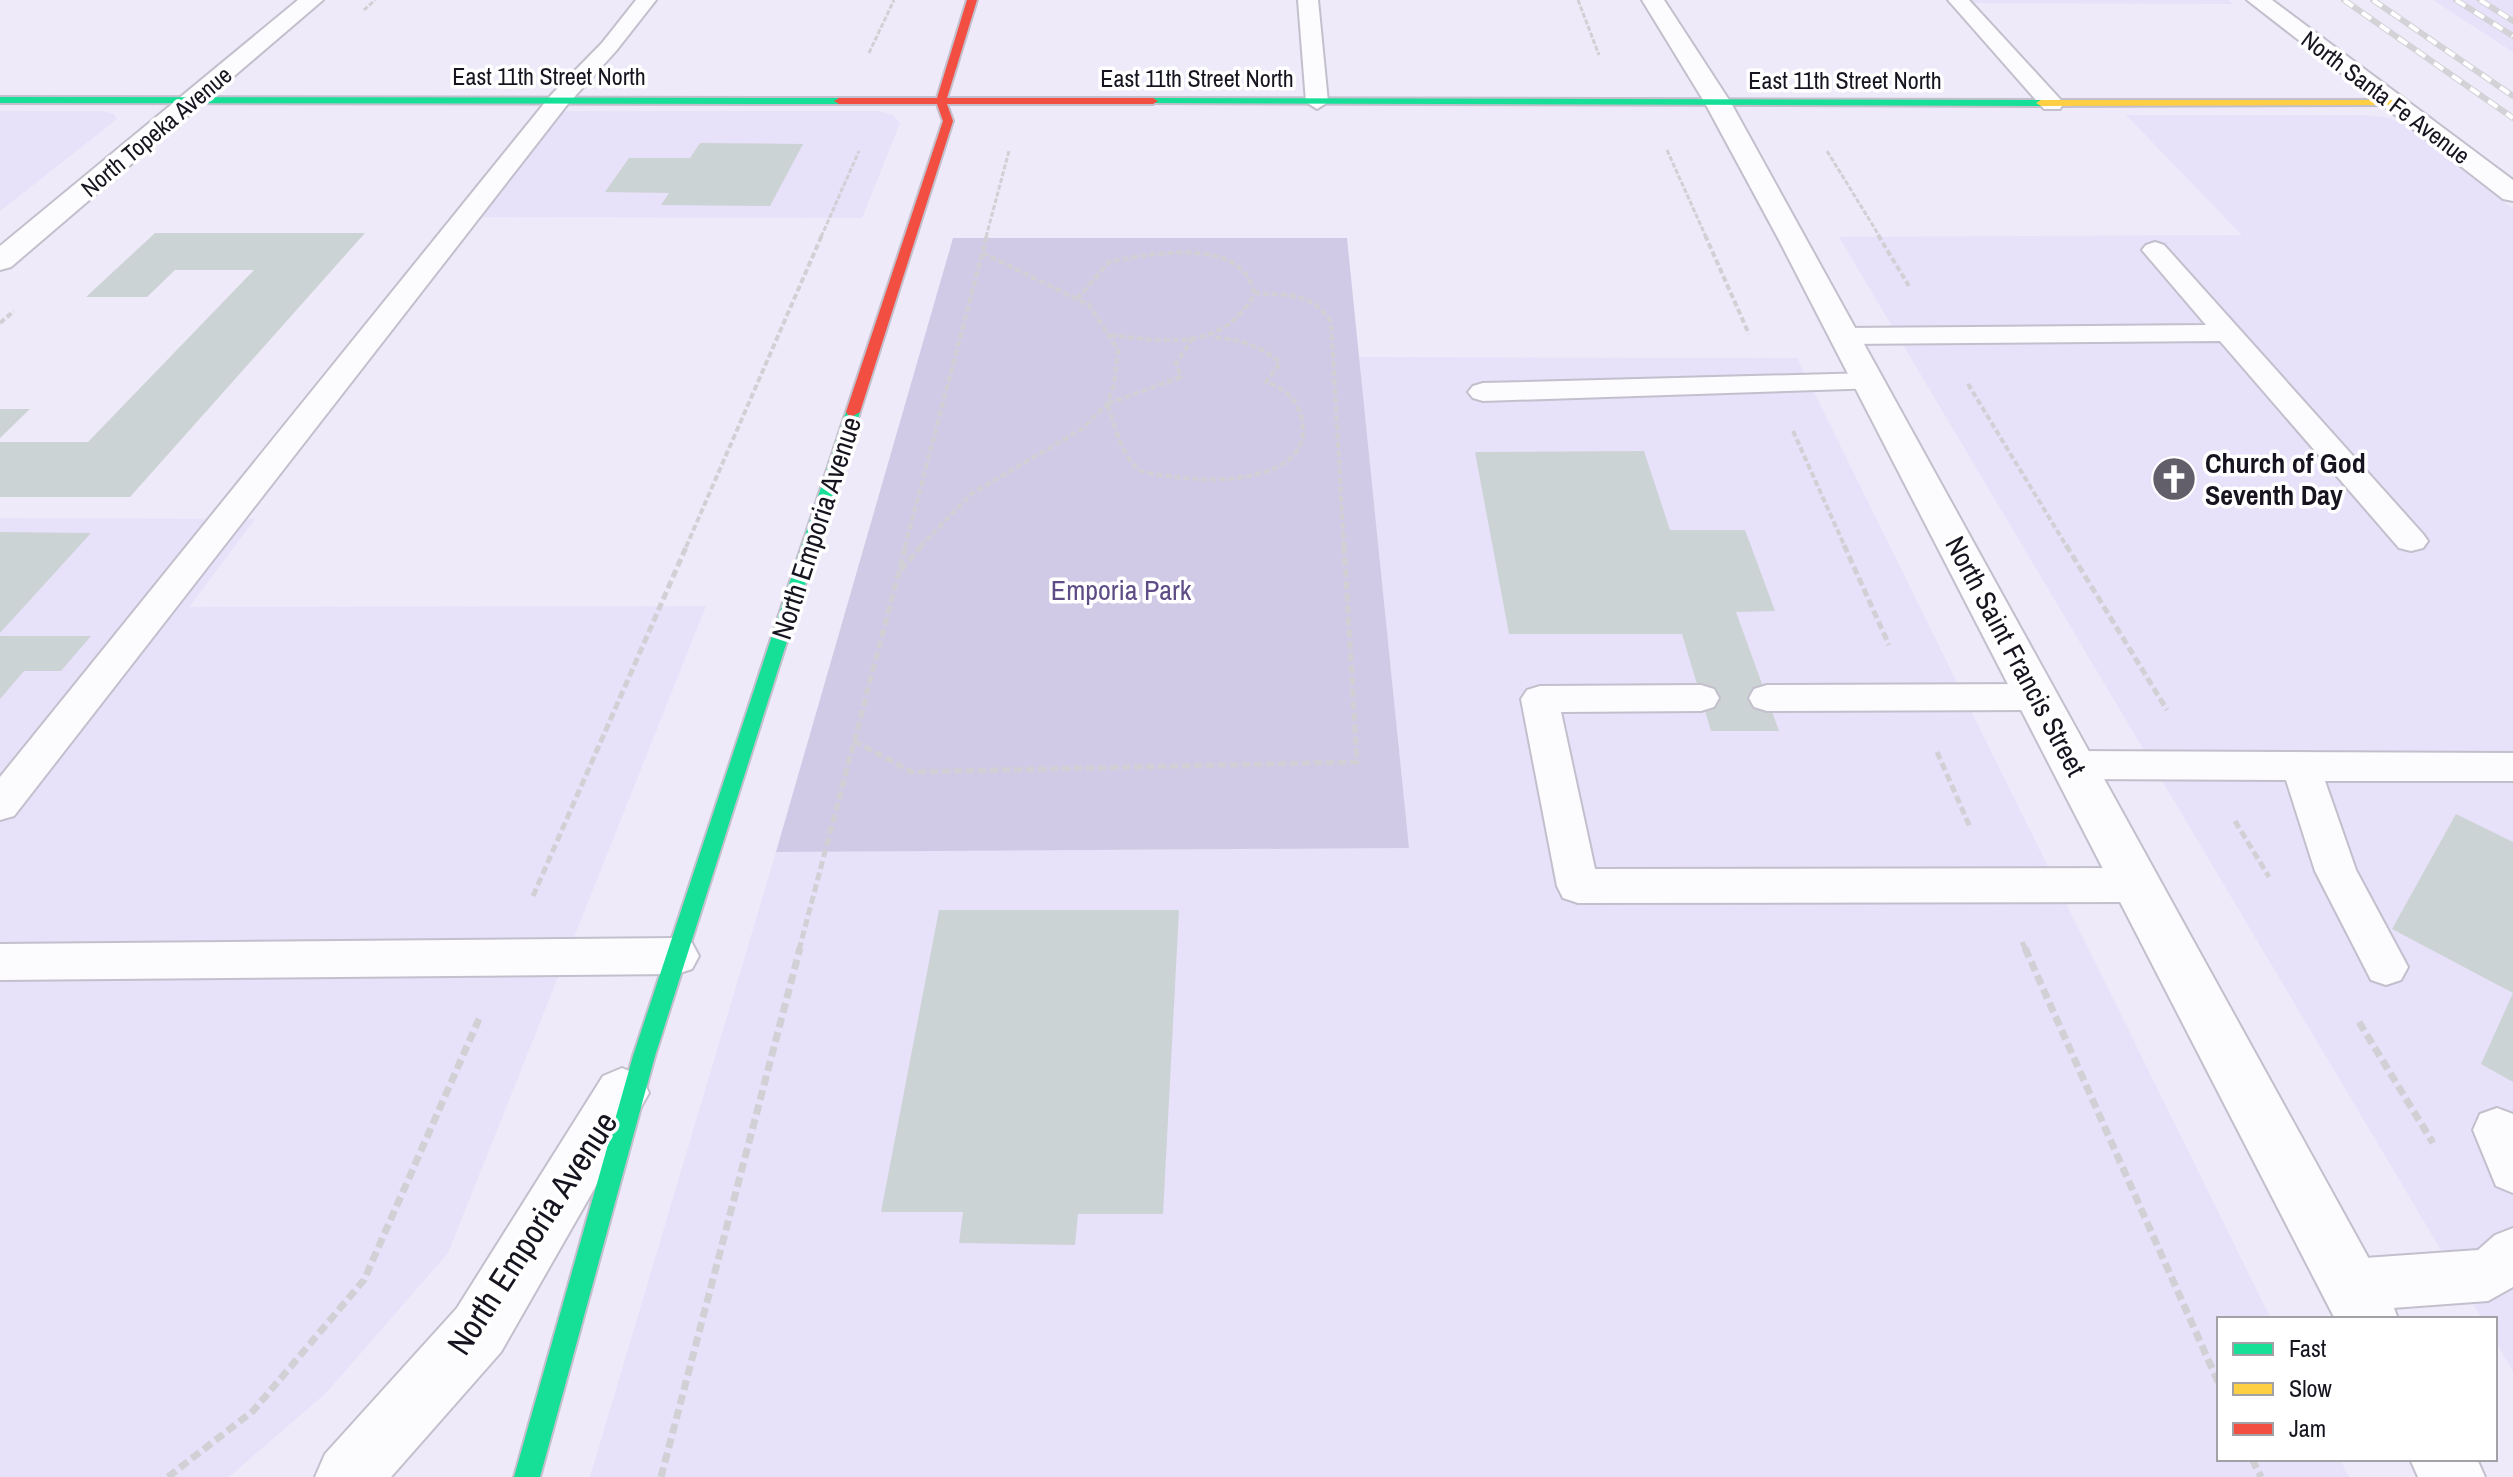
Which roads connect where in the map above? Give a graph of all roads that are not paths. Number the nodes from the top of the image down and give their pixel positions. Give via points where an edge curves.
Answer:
1 (312, 0) edge
2 (646, 0) edge
3 (972, 0) edge
4 (1308, 0) edge
5 (1653, 0) edge
6 (1958, 0) edge
7 (2258, 0) edge
8 (195, 99) junction
9 (0, 100) edge
10 (559, 100) junction
11 (1317, 102) junction
12 (1718, 103) junction
13 (2393, 103) junction
14 (2052, 104) junction
15 (944, 109) junction
16 (2513, 193) edge
17 (2155, 250) dead end
18 (0, 261) edge
19 (2228, 333) junction
20 (1845, 336) junction
21 (1870, 382) junction
22 (1483, 392) dead end
23 (2411, 541) dead end
24 (2038, 697) junction
25 (1701, 698) dead end
26 (1767, 698) dead end
27 (2074, 765) junction
28 (2301, 766) junction
29 (2513, 767) edge
30 (0, 805) edge
31 (2137, 885) junction
32 (677, 956) junction
33 (0, 962) edge
34 (2386, 967) dead end
35 (644, 1056) junction
36 (2513, 1253) edge
37 (2360, 1302) edge
38 (348, 1477) edge
39 (527, 1477) edge

1 - 8 street, North Topeka Avenue
2 - 10 lane
3 - 15 street, North Emporia Avenue
4 - 11 lane
5 - 12 street, North Saint Francis Street
6 - 14 lane
7 - 13 street, North Santa Fe Avenue
8 - 9 street, East 11th Street North
8 - 10 street, East 11th Street North
8 - 18 street, North Topeka Avenue
10 - 15 street, East 11th Street North via 859,101
10 - 30 lane
11 - 12 street, East 11th Street North
11 - 15 street, East 11th Street North
12 - 14 street, East 11th Street North
12 - 20 street, North Saint Francis Street
13 - 14 street, East 11th Street North
13 - 16 street, North Santa Fe Avenue
15 - 32 street, North Emporia Avenue
17 - 19 lane
19 - 20 lane
19 - 23 lane
20 - 21 street, North Saint Francis Street
21 - 22 lane
21 - 24 street, North Saint Francis Street
24 - 26 lane
24 - 27 street, North Saint Francis Street
25 - 31 lane via 1540,699 1578,886
27 - 28 lane
27 - 31 street, North Saint Francis Street
28 - 29 lane
28 - 34 lane via 2336,871
31 - 37 street, North Saint Francis Street
32 - 33 lane
32 - 35 street, North Emporia Avenue
35 - 38 street, North Emporia Avenue via 479,1330
35 - 39 street, North Emporia Avenue
36 - 37 lane via 2488,1275

